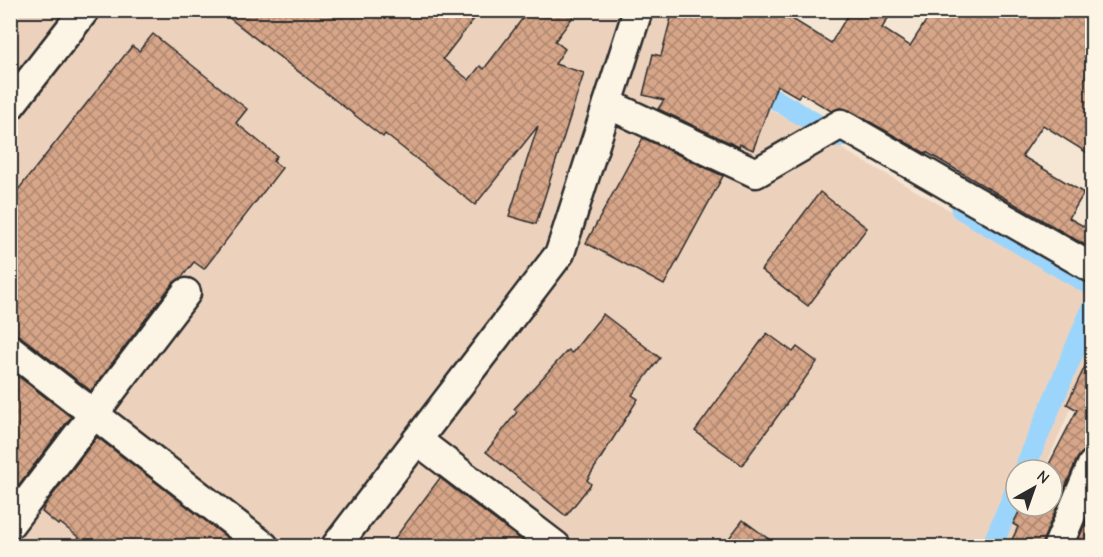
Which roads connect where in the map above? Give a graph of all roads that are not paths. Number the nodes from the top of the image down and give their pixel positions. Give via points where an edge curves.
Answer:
1 (85, 10) edge
2 (638, 10) edge
3 (608, 104) junction
4 (10, 106) edge
5 (1092, 268) edge
6 (186, 293) dead end
7 (10, 349) edge
8 (93, 413) junction
9 (417, 440) junction
10 (1092, 465) edge
11 (10, 524) edge
12 (264, 546) edge
13 (336, 546) edge
14 (556, 546) edge
15 (1058, 546) edge

1 - 4 street
2 - 3 street
3 - 5 street via 756,172 841,124
3 - 9 street via 560,253
6 - 8 street
7 - 8 street
8 - 11 street
8 - 12 street
9 - 13 street
9 - 14 street
10 - 15 street

